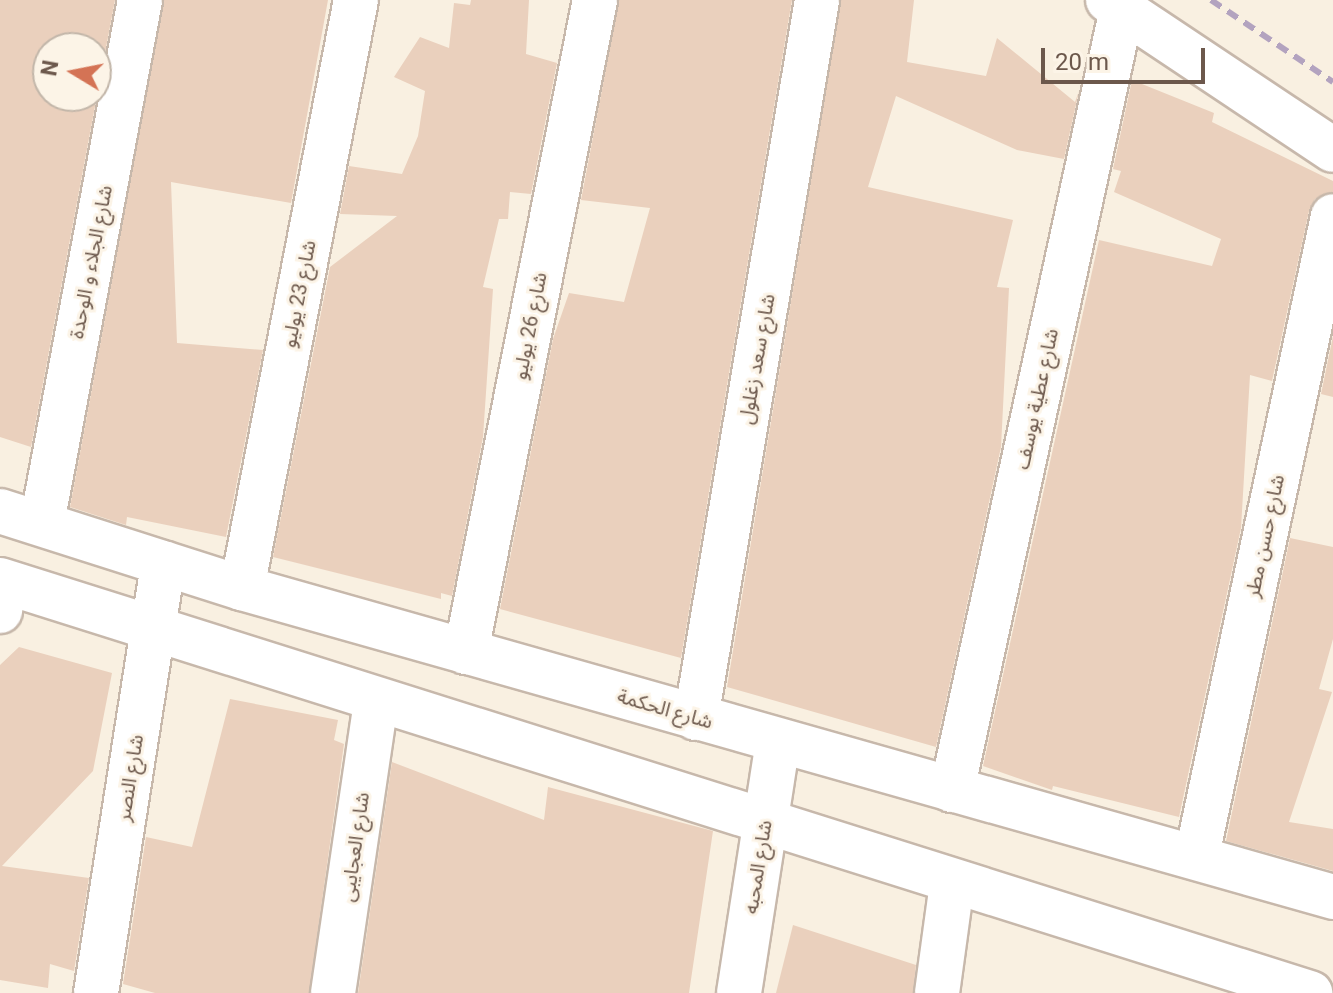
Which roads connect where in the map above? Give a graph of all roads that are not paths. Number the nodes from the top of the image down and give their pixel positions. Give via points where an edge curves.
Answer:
1 (140, 0) edge
2 (356, 0) edge
3 (595, 0) edge
4 (817, 0) edge
5 (1115, 5) edge
6 (1333, 150) edge
7 (1333, 216) edge
8 (0, 511) edge
9 (42, 523) junction
10 (163, 563) junction
11 (242, 588) junction
12 (1, 591) edge
13 (153, 629) junction
14 (466, 652) junction
15 (376, 702) junction
16 (696, 718) junction
17 (778, 741) junction
18 (952, 790) junction
19 (765, 824) junction
20 (1197, 855) junction
21 (952, 884) junction
22 (1333, 897) edge
23 (96, 993) edge
24 (333, 993) edge
25 (739, 993) edge
26 (937, 993) edge
27 (1310, 993) edge

1 - 9 street, شارع الجلاء و الوحدة
2 - 11 street, شارع 23 يوليو
3 - 14 street, شارع 26 يوليو
4 - 16 street, شارع سعد زغلول
5 - 6 street
5 - 18 street, شارع عطية يوسف
7 - 20 street, شارع حسن مطر
8 - 9 street, شارع الحكمة
9 - 10 street, شارع الحكمة
10 - 11 street, شارع الحكمة
10 - 13 street, شارع النصر
11 - 14 street, شارع الحكمة
12 - 13 street
13 - 15 street
13 - 23 street, شارع النصر
14 - 16 street, شارع الحكمة
15 - 19 street
15 - 24 street, شارع العجايبى
16 - 17 street, شارع الحكمة
17 - 18 street, شارع الحكمة
17 - 19 street, شارع المحبه
18 - 20 street, شارع الحكمة
19 - 21 street
19 - 25 street, شارع المحبه
20 - 22 street, شارع الحكمة
21 - 26 street
21 - 27 street

